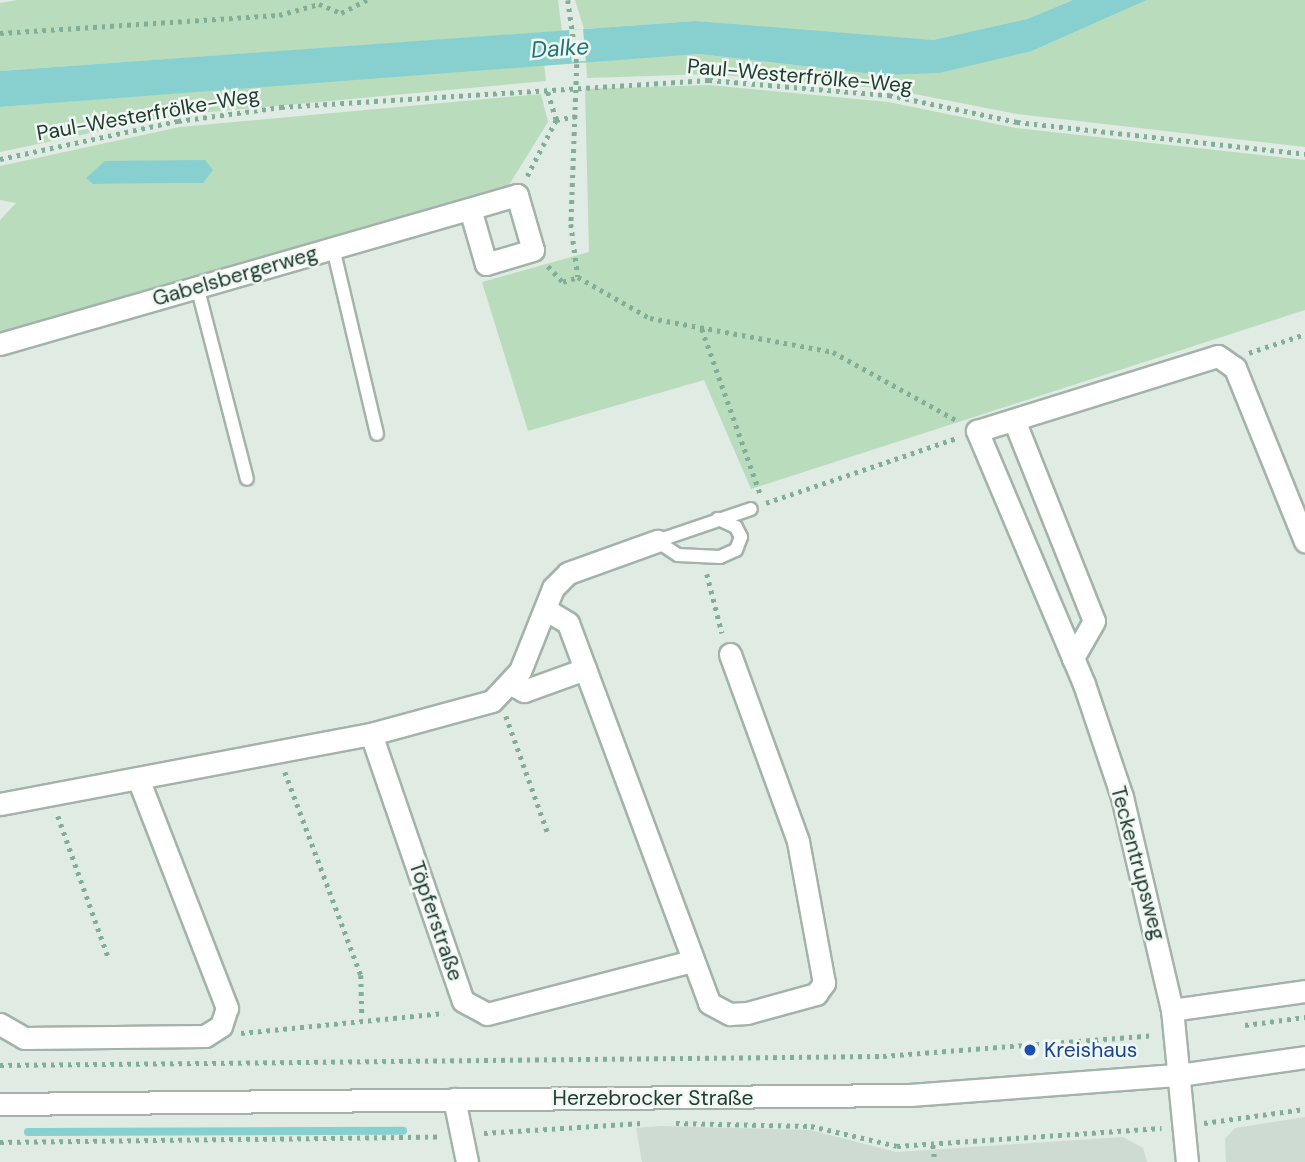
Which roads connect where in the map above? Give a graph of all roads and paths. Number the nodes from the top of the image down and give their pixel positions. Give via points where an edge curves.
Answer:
1 (367, 0) edge
2 (568, 0) edge
3 (0, 33) edge
4 (575, 85) junction
5 (546, 87) junction
6 (576, 116) junction
7 (555, 120) junction
8 (1305, 154) edge
9 (0, 159) edge
10 (517, 195) junction
11 (470, 209) junction
12 (333, 248) junction
13 (533, 250) junction
14 (578, 277) junction
15 (197, 286) junction
16 (702, 329) junction
17 (1305, 334) edge
18 (0, 344) edge
19 (1229, 360) junction
20 (1014, 420) junction
21 (977, 431) junction
22 (377, 434) dead end
23 (247, 479) dead end
24 (764, 504) junction
25 (751, 509) joint
26 (718, 519) junction
27 (657, 541) junction
28 (1305, 541) edge
29 (704, 559) junction
30 (545, 609) junction
31 (730, 654) joint
32 (1073, 658) junction
33 (585, 669) junction
34 (504, 690) junction
35 (371, 734) junction
36 (278, 753) junction
37 (139, 781) junction
38 (50, 796) junction
39 (0, 804) edge
40 (548, 833) dead end
41 (109, 959) dead end
42 (692, 961) junction
43 (1305, 991) edge
44 (463, 1001) junction
45 (1172, 1010) junction
46 (362, 1016) junction
47 (1305, 1017) edge
48 (0, 1024) edge
49 (221, 1026) junction
50 (1233, 1027) dead end
51 (1175, 1033) junction
52 (1305, 1057) edge
53 (0, 1065) edge
54 (1179, 1075) junction
55 (454, 1099) junction
56 (0, 1104) edge
57 (1305, 1109) edge
58 (1244, 1118) dead end
59 (661, 1122) dead end
60 (648, 1123) dead end
61 (1121, 1132) dead end
62 (459, 1136) junction
63 (0, 1142) edge
64 (933, 1144) junction
65 (467, 1162) edge
66 (935, 1162) edge
67 (1187, 1162) edge

1 - 3 path via 341,13 319,4 279,15
2 - 4 path via 575,28
4 - 5 path, Paul-Westerfrölke-Weg
4 - 6 path
4 - 8 path, Paul-Westerfrölke-Weg via 709,80 889,95 1017,122
5 - 7 path
5 - 9 path, Paul-Westerfrölke-Weg via 191,119
6 - 7 path
6 - 14 path via 571,224
7 - 10 path
10 - 11 street, Gabelsbergerweg
10 - 13 street
11 - 12 street, Gabelsbergerweg
11 - 13 street via 486,264
12 - 15 street, Gabelsbergerweg
12 - 22 lane
13 - 14 path via 563,282
14 - 16 path via 650,318
15 - 18 street, Gabelsbergerweg
15 - 23 lane
16 - 21 path via 832,352
16 - 24 path
17 - 19 path
19 - 20 street via 1218,356
19 - 28 street
20 - 21 street
20 - 32 street via 1094,621
21 - 24 path
21 - 32 street, Teckentrupsweg
24 - 25 path
25 - 26 lane
26 - 27 lane
26 - 29 lane via 736,527 741,537 736,550
27 - 29 lane via 678,555
27 - 30 street via 568,573
29 - 31 path
30 - 33 street via 568,623
30 - 34 street
31 - 42 street via 798,841 824,983 816,994 730,1014 709,1003
32 - 45 street, Teckentrupsweg via 1122,797
33 - 34 street via 524,691
33 - 42 street
34 - 35 street via 444,717
34 - 40 path
35 - 36 street
35 - 44 street, Töpferstraße
36 - 37 street
36 - 46 path via 360,975
37 - 38 street
37 - 49 street via 227,1008
38 - 39 street
38 - 41 path
42 - 44 street, Töpferstraße via 486,1014
43 - 45 street
44 - 46 path via 447,1013
45 - 51 street, Teckentrupsweg
46 - 49 path via 238,1034
47 - 50 path
48 - 49 street via 24,1038 205,1036
51 - 53 path via 883,1056
51 - 54 street, Teckentrupsweg
52 - 54 street, Herzebrocker Straße
54 - 55 street, Herzebrocker Straße via 897,1095
54 - 67 street, Teckentrupsweg
55 - 56 street, Herzebrocker Straße
55 - 62 street
57 - 58 path
59 - 64 path via 811,1126 897,1146
60 - 62 path
61 - 64 path
62 - 63 path
62 - 65 street
64 - 66 path

